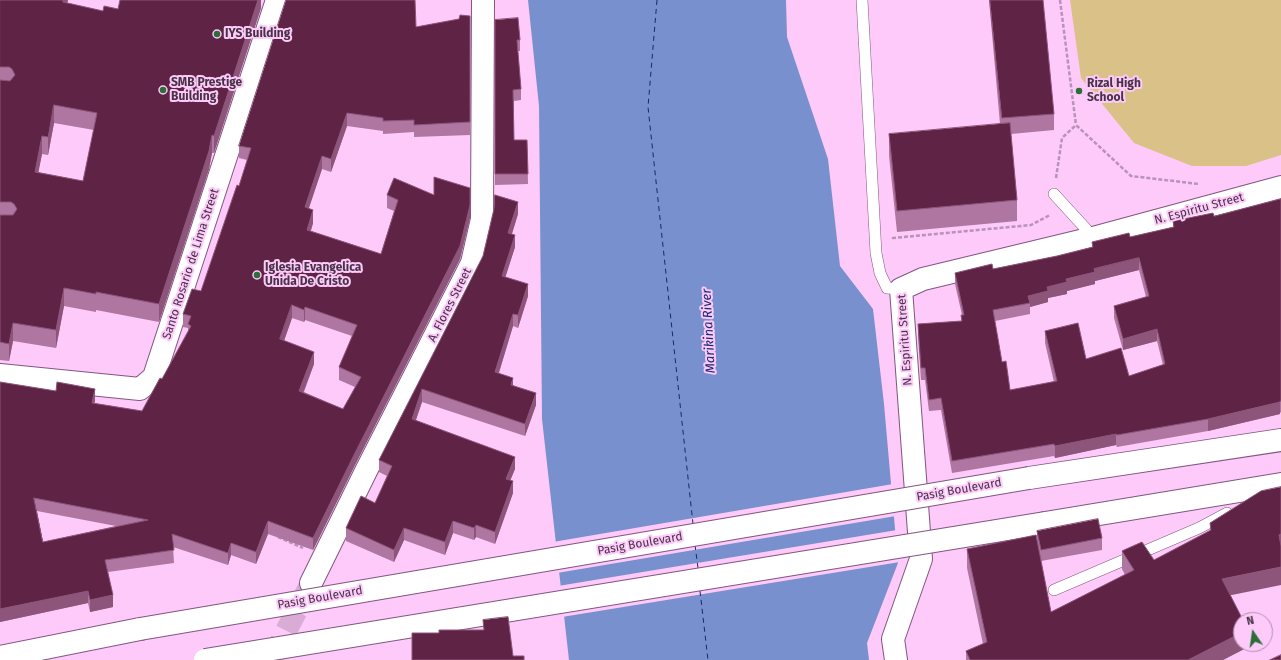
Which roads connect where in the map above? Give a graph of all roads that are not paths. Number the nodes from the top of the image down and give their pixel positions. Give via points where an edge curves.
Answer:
1 (277, 0) edge
2 (483, 0) edge
3 (862, 0) edge
4 (1281, 187) edge
5 (1054, 194) road end
6 (1089, 239) junction
7 (901, 289) junction
8 (0, 375) edge
9 (1281, 440) edge
10 (1273, 486) edge
11 (1246, 501) edge
12 (1234, 510) edge
13 (311, 583) tunnel mouth
14 (1054, 590) dead end
15 (0, 657) edge
16 (205, 660) edge
17 (896, 660) edge

1 - 8 main road, Santo Rosario de Lima Street via 154,377 140,389
2 - 13 main road, A. Flores Street via 482,219 472,262
3 - 7 lane via 876,253 880,273 887,288
4 - 6 main road, N. Espiritu Street
5 - 6 lane via 1086,229
6 - 7 main road, N. Espiritu Street via 922,279
7 - 17 main road, N. Espiritu Street via 921,559 893,639
9 - 15 main road, Pasig Boulevard, bridge via 1029,478 140,629
10 - 11 lane
10 - 16 main road, bridge
12 - 14 lane via 1199,528

